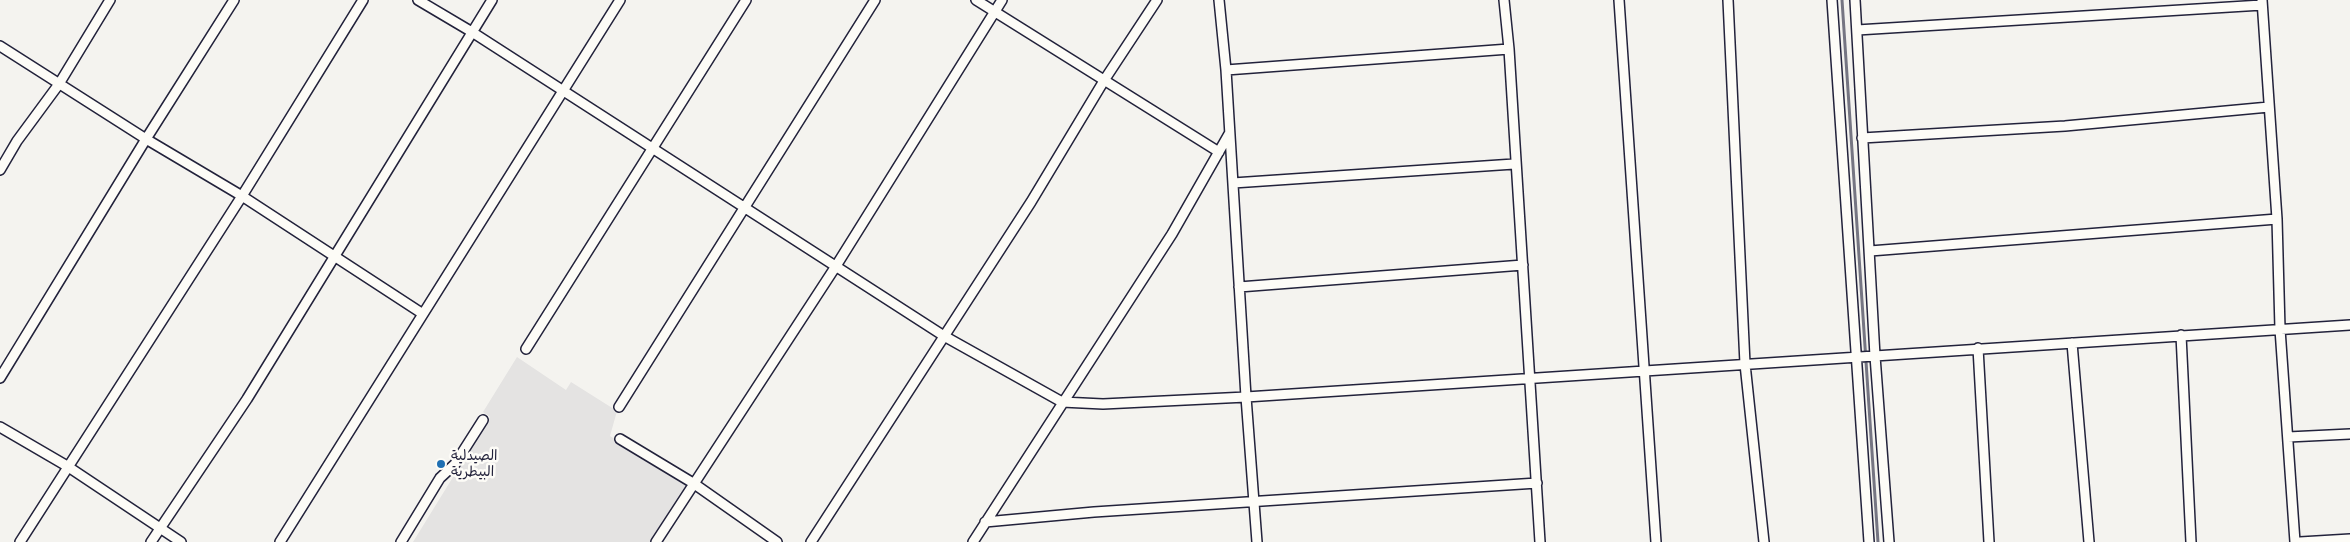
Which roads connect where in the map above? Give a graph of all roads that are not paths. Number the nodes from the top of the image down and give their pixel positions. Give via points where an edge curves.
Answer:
1 (110, 0) edge
2 (234, 0) edge
3 (363, 0) edge
4 (418, 0) edge
5 (492, 0) edge
6 (620, 0) edge
7 (746, 0) edge
8 (875, 0) edge
9 (976, 0) edge
10 (1002, 0) edge
11 (1157, 0) edge
12 (1219, 0) edge
13 (1504, 0) edge
14 (1619, 0) edge
15 (1728, 0) edge
16 (1832, 0) edge
17 (1855, 0) edge
18 (2262, 3) edge
19 (994, 12) junction
20 (1857, 30) junction
21 (472, 32) junction
22 (0, 46) edge
23 (1509, 49) junction
24 (1226, 70) junction
25 (1105, 79) junction
26 (59, 84) junction
27 (563, 91) junction
28 (2270, 107) junction
29 (1230, 133) junction
30 (1862, 138) junction
31 (146, 139) junction
32 (652, 149) junction
33 (1219, 152) junction
34 (1514, 164) junction
35 (0, 170) edge
36 (1233, 182) junction
37 (242, 196) junction
38 (743, 207) junction
39 (2278, 219) junction
40 (1870, 251) junction
41 (335, 256) junction
42 (1523, 265) junction
43 (836, 266) junction
44 (1239, 287) junction
45 (423, 314) junction
46 (2350, 324) edge
47 (2280, 329) junction
48 (2181, 335) junction
49 (944, 336) junction
50 (2072, 343) junction
51 (1978, 348) junction
52 (526, 349) dead end
53 (1866, 356) junction
54 (1745, 364) junction
55 (1644, 371) junction
56 (0, 378) edge
57 (1529, 378) junction
58 (1246, 397) junction
59 (1062, 402) junction
60 (619, 406) dead end
61 (483, 420) dead end
62 (0, 427) edge
63 (2350, 434) edge
64 (2288, 437) junction
65 (620, 439) dead end
66 (67, 466) junction
67 (693, 483) junction
68 (1537, 483) junction
69 (1254, 502) junction
70 (985, 522) junction
71 (159, 528) junction
72 (2350, 539) edge
73 (20, 542) edge
74 (151, 542) edge
75 (180, 542) edge
76 (280, 542) edge
77 (401, 542) edge
78 (656, 542) edge
79 (777, 542) edge
80 (811, 542) edge
81 (973, 542) edge
82 (1257, 542) edge
83 (1540, 542) edge
84 (1656, 542) edge
85 (1764, 542) edge
86 (1869, 542) edge
87 (1889, 542) edge
88 (1989, 542) edge
89 (2089, 542) edge
90 (2192, 542) edge
91 (2295, 542) edge
92 (2300, 542) edge

1 - 26 street
2 - 31 street
3 - 37 street
4 - 21 street
5 - 21 street
6 - 27 street
7 - 32 street
8 - 38 street
9 - 19 street
10 - 19 street
11 - 25 street
12 - 24 street
13 - 23 street
14 - 55 street
15 - 54 street
16 - 53 street
17 - 20 street
18 - 20 street
18 - 28 street
19 - 25 street
19 - 43 street
20 - 30 street
21 - 27 street
21 - 41 street
22 - 26 street
23 - 24 street
23 - 34 street
24 - 29 street
25 - 33 street
25 - 49 street via 1031,202
26 - 31 street
26 - 35 street
27 - 32 street
27 - 45 street
28 - 30 street via 2065,126
28 - 39 street
29 - 33 street
29 - 36 street
30 - 40 street
31 - 37 street
31 - 56 street
32 - 38 street
32 - 52 street
33 - 59 street via 1172,234
34 - 36 street
34 - 42 street
36 - 44 street
37 - 41 street
37 - 66 street
38 - 43 street
38 - 60 street
39 - 40 street
39 - 47 street
40 - 53 street
41 - 45 street
41 - 71 street via 247,399
42 - 44 street
42 - 57 street
43 - 49 street
43 - 67 street
44 - 58 street
45 - 76 street
46 - 47 street
47 - 48 street
47 - 64 street
48 - 50 street
48 - 90 street
49 - 59 street
49 - 80 street
50 - 51 street
50 - 89 street
51 - 53 street
51 - 88 street
53 - 54 street
53 - 86 street
53 - 87 street
54 - 55 street
54 - 85 street
55 - 57 street
55 - 84 street
57 - 58 street
57 - 68 street
58 - 59 street via 1103,404
58 - 69 street
59 - 70 street
61 - 77 street via 455,464 440,478
62 - 66 street
63 - 64 street
64 - 91 street
65 - 67 street
66 - 71 street
66 - 73 street
67 - 78 street
67 - 79 street
68 - 69 street
68 - 83 street
69 - 70 street
69 - 82 street
70 - 81 street
71 - 74 street
71 - 75 street
72 - 92 street

